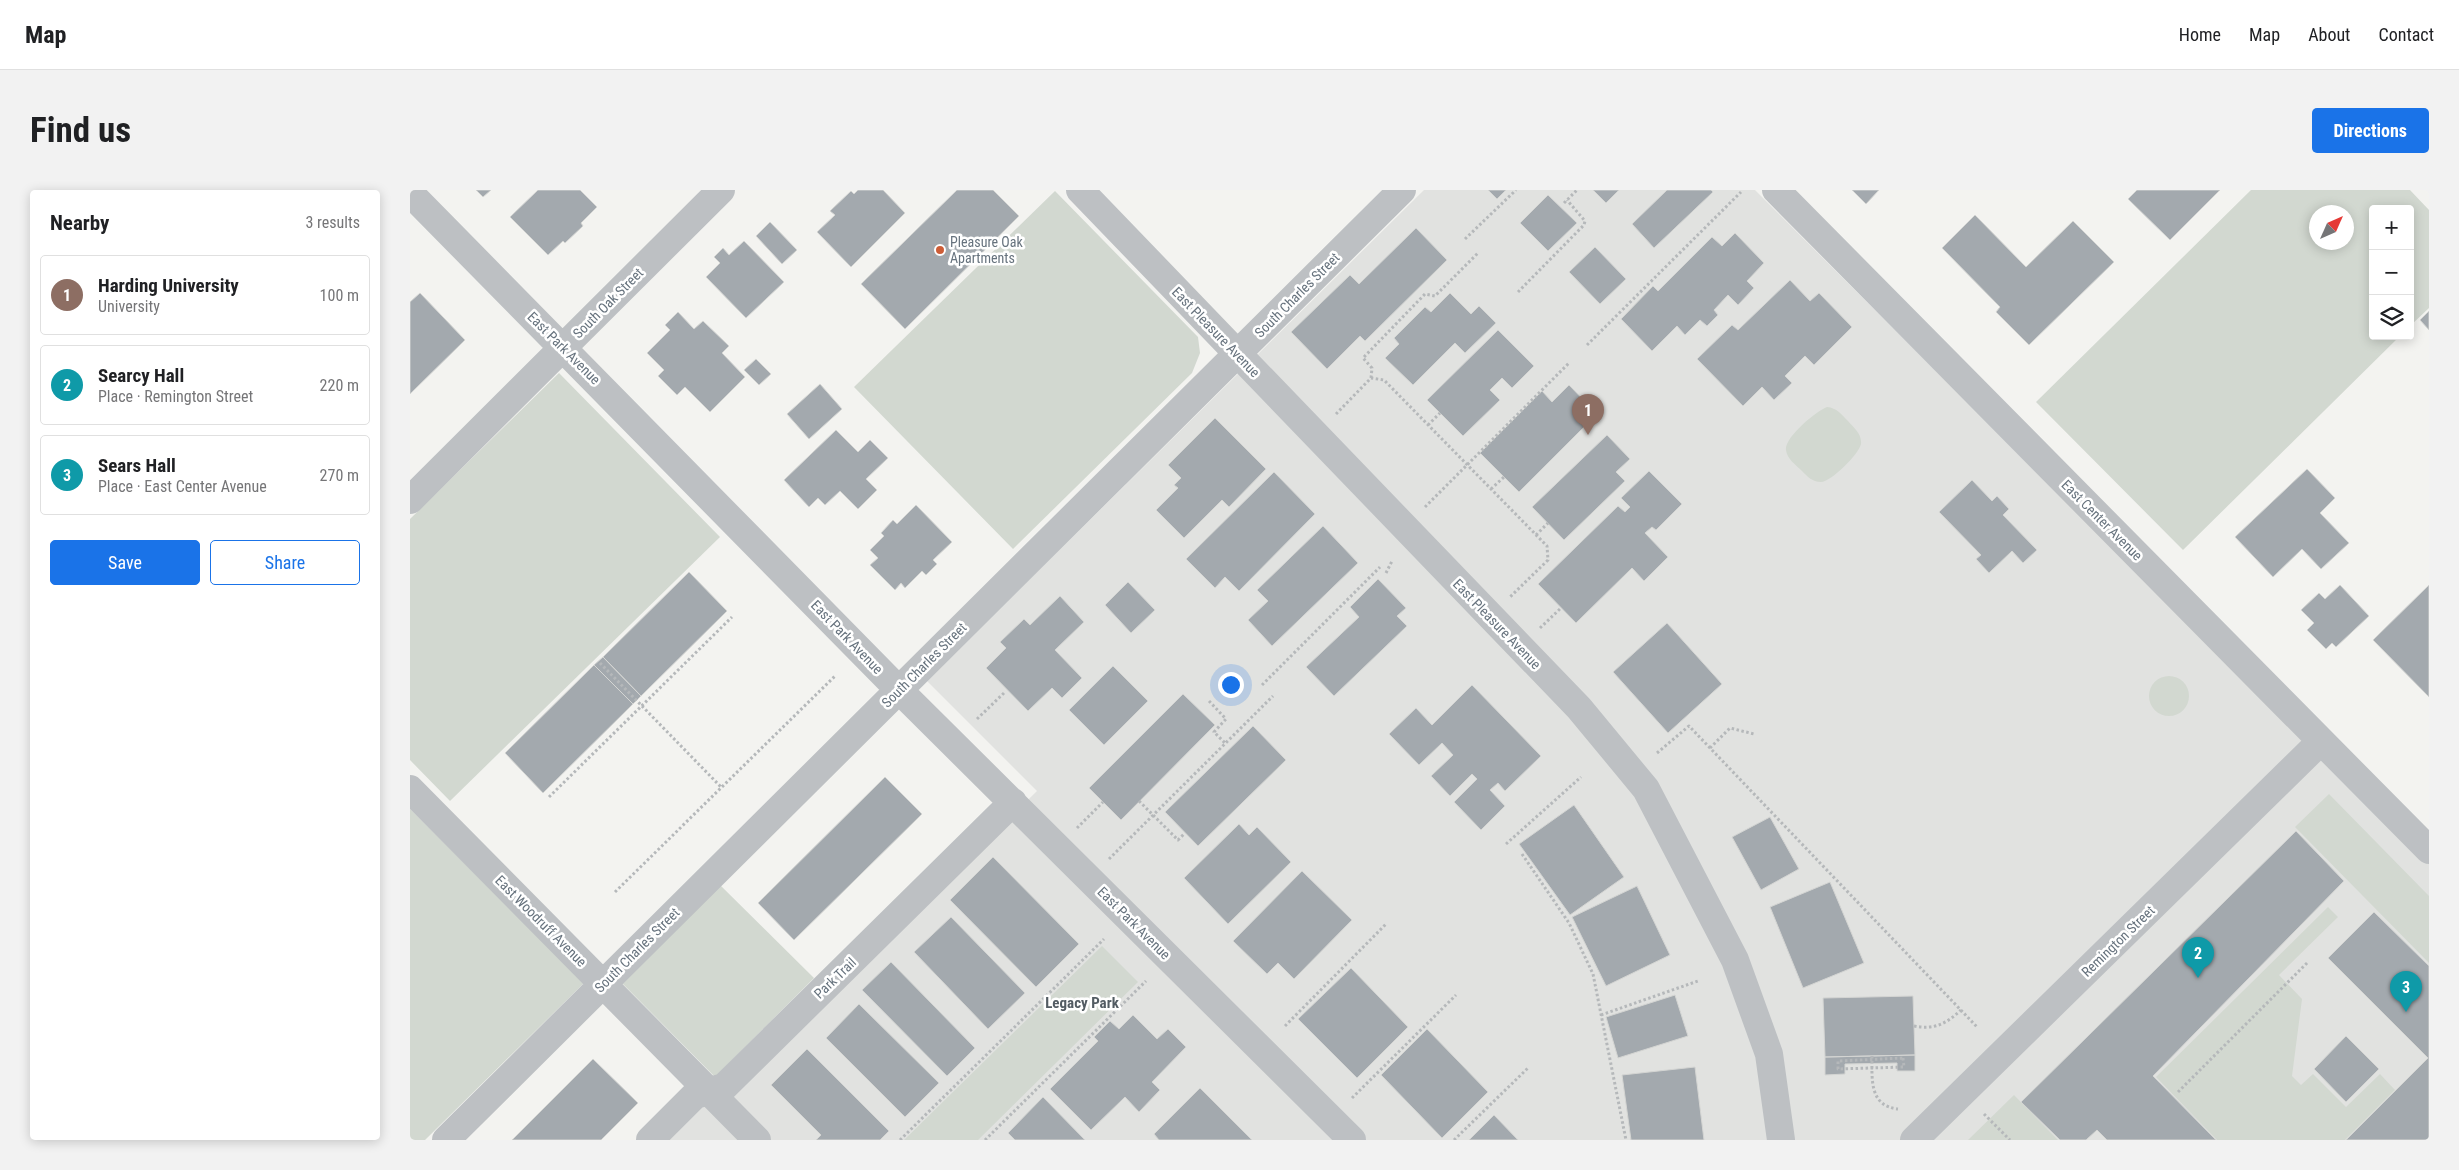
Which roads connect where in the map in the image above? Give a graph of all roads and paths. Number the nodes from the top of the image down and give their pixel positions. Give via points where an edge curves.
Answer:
1 (721, 190) edge
2 (1080, 190) edge
3 (1402, 190) edge
4 (1516, 190) edge
5 (1577, 190) edge
6 (1776, 190) edge
7 (1741, 192) dead end
8 (410, 193) edge
9 (1466, 239) dead end
10 (1479, 252) dead end
11 (1518, 292) dead end
12 (1587, 345) dead end
13 (563, 347) junction
14 (1237, 354) junction
15 (1569, 363) dead end
16 (1371, 378) junction
17 (1440, 413) dead end
18 (1333, 417) dead end
19 (1428, 425) junction
20 (1467, 465) junction
21 (1504, 477) dead end
22 (1491, 490) junction
23 (410, 500) edge
24 (1423, 509) dead end
25 (1548, 524) dead end
26 (1536, 535) junction
27 (1392, 561) dead end
28 (1380, 567) dead end
29 (1386, 573) dead end
30 (1510, 597) dead end
31 (1561, 608) dead end
32 (732, 616) dead end
33 (1540, 628) dead end
34 (600, 663) dead end
35 (835, 676) dead end
36 (1262, 685) dead end
37 (899, 690) junction
38 (1005, 692) dead end
39 (1273, 696) dead end
40 (1209, 702) dead end
41 (642, 706) junction
42 (977, 719) dead end
43 (1754, 734) dead end
44 (2321, 741) junction
45 (1226, 743) junction
46 (1710, 748) junction
47 (1657, 753) dead end
48 (1581, 777) dead end
49 (722, 788) junction
50 (410, 789) edge
51 (550, 797) dead end
52 (1139, 801) dead end
53 (1013, 802) junction
54 (1103, 802) dead end
55 (1153, 815) junction
56 (1075, 830) dead end
57 (1185, 833) dead end
58 (1506, 844) dead end
59 (2429, 850) edge
60 (1522, 854) dead end
61 (1107, 861) dead end
62 (615, 892) dead end
63 (1387, 923) dead end
64 (1104, 938) dead end
65 (2308, 962) dead end
66 (1146, 981) dead end
67 (1698, 981) dead end
68 (603, 984) junction
69 (1456, 994) dead end
70 (1961, 1010) junction
71 (1601, 1015) junction
72 (1284, 1026) dead end
73 (1914, 1026) dead end
74 (1978, 1028) dead end
75 (1872, 1058) junction
76 (1528, 1068) dead end
77 (1872, 1068) junction
78 (708, 1091) junction
79 (2178, 1092) dead end
80 (1348, 1102) dead end
81 (1898, 1109) dead end
82 (1984, 1114) dead end
83 (446, 1140) edge
84 (650, 1140) edge
85 (757, 1140) edge
86 (900, 1140) edge
87 (986, 1140) edge
88 (1352, 1140) edge
89 (1454, 1140) edge
90 (1626, 1140) edge
91 (1781, 1140) edge
92 (1914, 1140) edge
93 (2010, 1140) edge

1 - 13 street, South Oak Street
2 - 14 street, East Pleasure Avenue
3 - 14 street, South Charles Street
4 - 9 path
5 - 11 path via 1565,202 1582,217 1584,225
6 - 44 street, East Center Avenue
7 - 12 path
8 - 13 street, East Park Avenue
10 - 16 path via 1436,296 1425,294 1363,358 1372,368
13 - 23 street, South Oak Street
13 - 37 street, East Park Avenue
14 - 37 street, South Charles Street
14 - 91 street, East Pleasure Avenue via 1579,708 1646,790 1735,960 1769,1054
15 - 20 path
16 - 18 path
16 - 19 path via 1384,380
17 - 19 path
19 - 20 path
20 - 22 path
20 - 24 path
21 - 22 path
22 - 26 path
25 - 26 path
26 - 30 path via 1547,546 1548,560
27 - 29 path
28 - 36 path
31 - 33 path
32 - 41 path
34 - 41 path
35 - 49 path
37 - 53 street, East Park Avenue
37 - 68 street, South Charles Street
38 - 42 path
39 - 45 path
40 - 45 path via 1226,719 1214,732
41 - 49 path
41 - 51 path
43 - 46 path via 1730,728
44 - 59 street, East Center Avenue
44 - 92 street, Remington Street
45 - 55 path
46 - 47 path via 1689,726
46 - 70 path
48 - 58 path
49 - 62 path
50 - 68 street, East Woodruff Avenue
52 - 55 path
53 - 78 street, Park Trail via 724,1087
53 - 88 street, East Park Avenue
54 - 56 path
55 - 57 path via 1178,840
55 - 61 path
60 - 71 path via 1569,923 1593,974
63 - 72 path
64 - 86 path
65 - 79 path
66 - 87 path
67 - 71 path
68 - 78 street, East Woodruff Avenue
68 - 83 street, South Charles Street
69 - 80 path
70 - 73 path via 1939,1027
70 - 74 path
71 - 90 path
75 - 77 path
75 - 77 path via 1903,1058 1904,1067
75 - 77 path via 1838,1060 1838,1069
76 - 89 path
77 - 81 path via 1872,1088 1876,1098 1883,1105
78 - 84 street, Park Trail via 695,1095
78 - 85 street, East Woodruff Avenue
82 - 93 path

